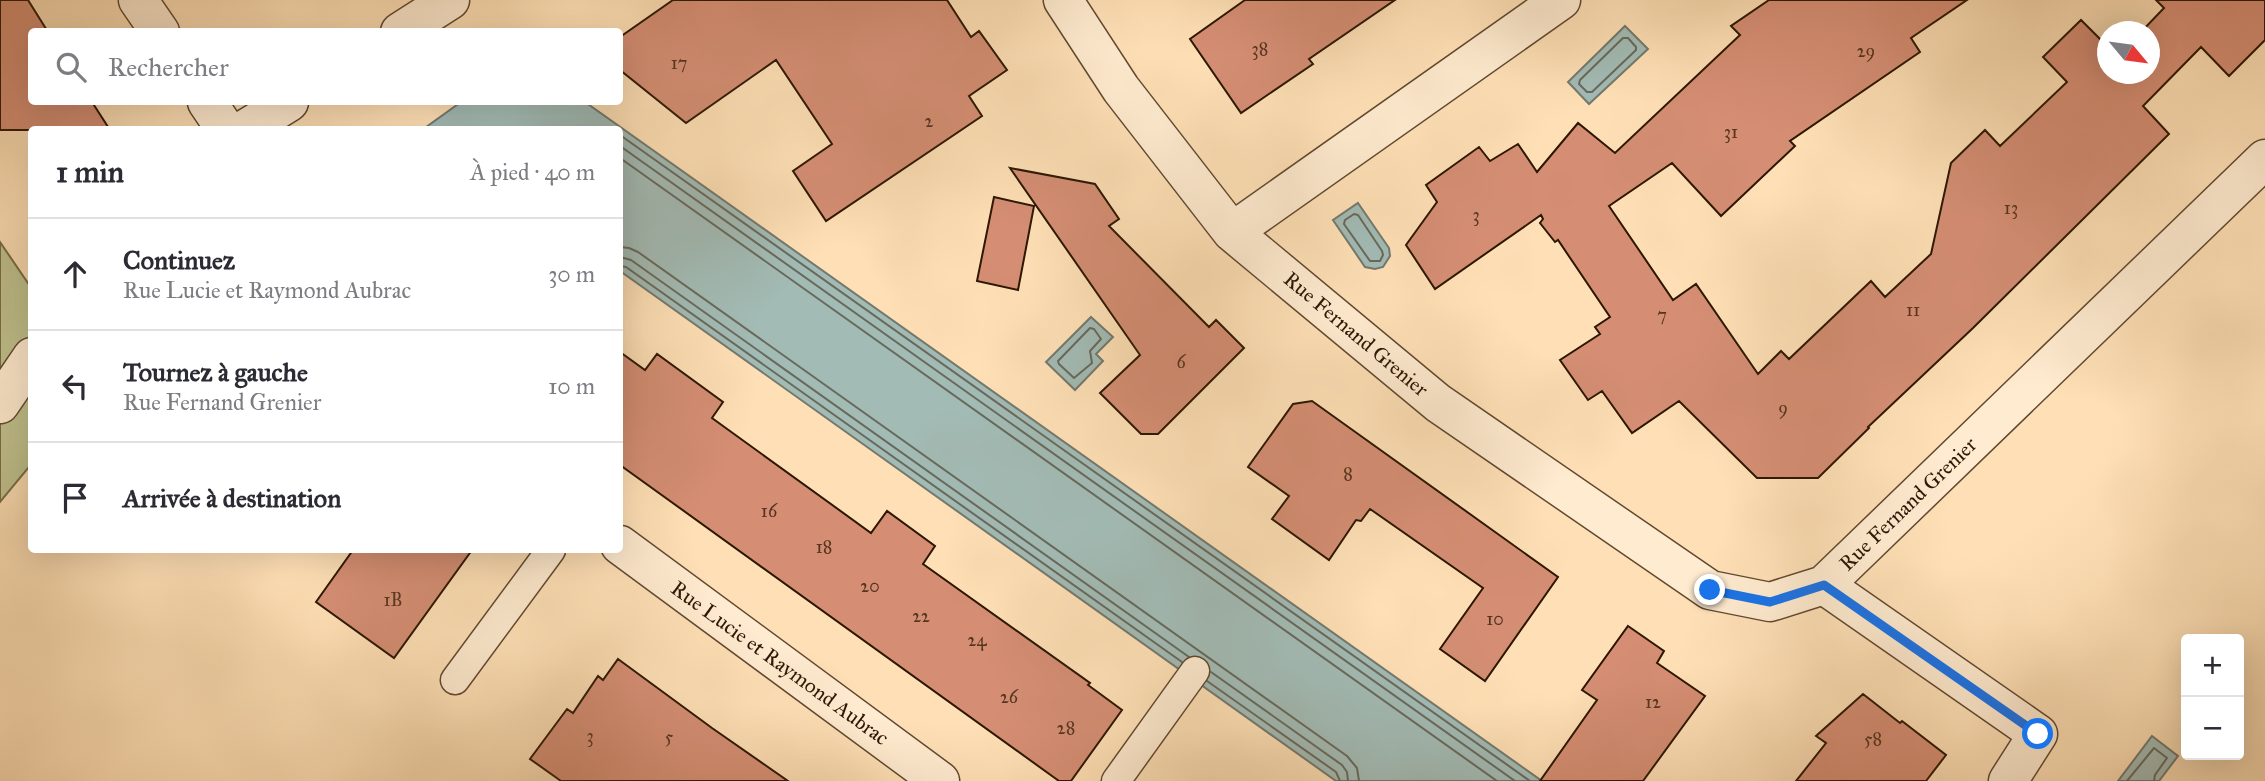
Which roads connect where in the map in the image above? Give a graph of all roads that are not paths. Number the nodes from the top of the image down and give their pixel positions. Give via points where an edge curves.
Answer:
1 (138, 0) edge
2 (450, 0) edge
3 (1063, 0) edge
4 (1561, 0) edge
5 (157, 28) edge
6 (406, 28) edge
7 (209, 105) edge
8 (284, 105) edge
9 (223, 126) edge
10 (250, 126) edge
11 (2265, 159) edge
12 (1232, 232) junction
13 (28, 363) edge
14 (0, 404) edge
15 (623, 547) edge
16 (549, 553) edge
17 (1824, 585) junction
18 (1195, 671) dead end
19 (455, 680) dead end
20 (940, 781) edge
21 (1116, 781) edge
22 (2008, 781) edge

1 - 5 street
2 - 6 street
3 - 12 street, Rue Fernand Grenier via 1121,89
4 - 12 street
7 - 9 street
8 - 10 street
11 - 17 street, Rue Fernand Grenier
12 - 17 street, Rue Fernand Grenier via 1438,403 1710,590 1770,602
13 - 14 street
15 - 20 street, Rue Lucie et Raymond Aubrac
16 - 19 lane
17 - 22 street via 2038,734
18 - 21 lane

